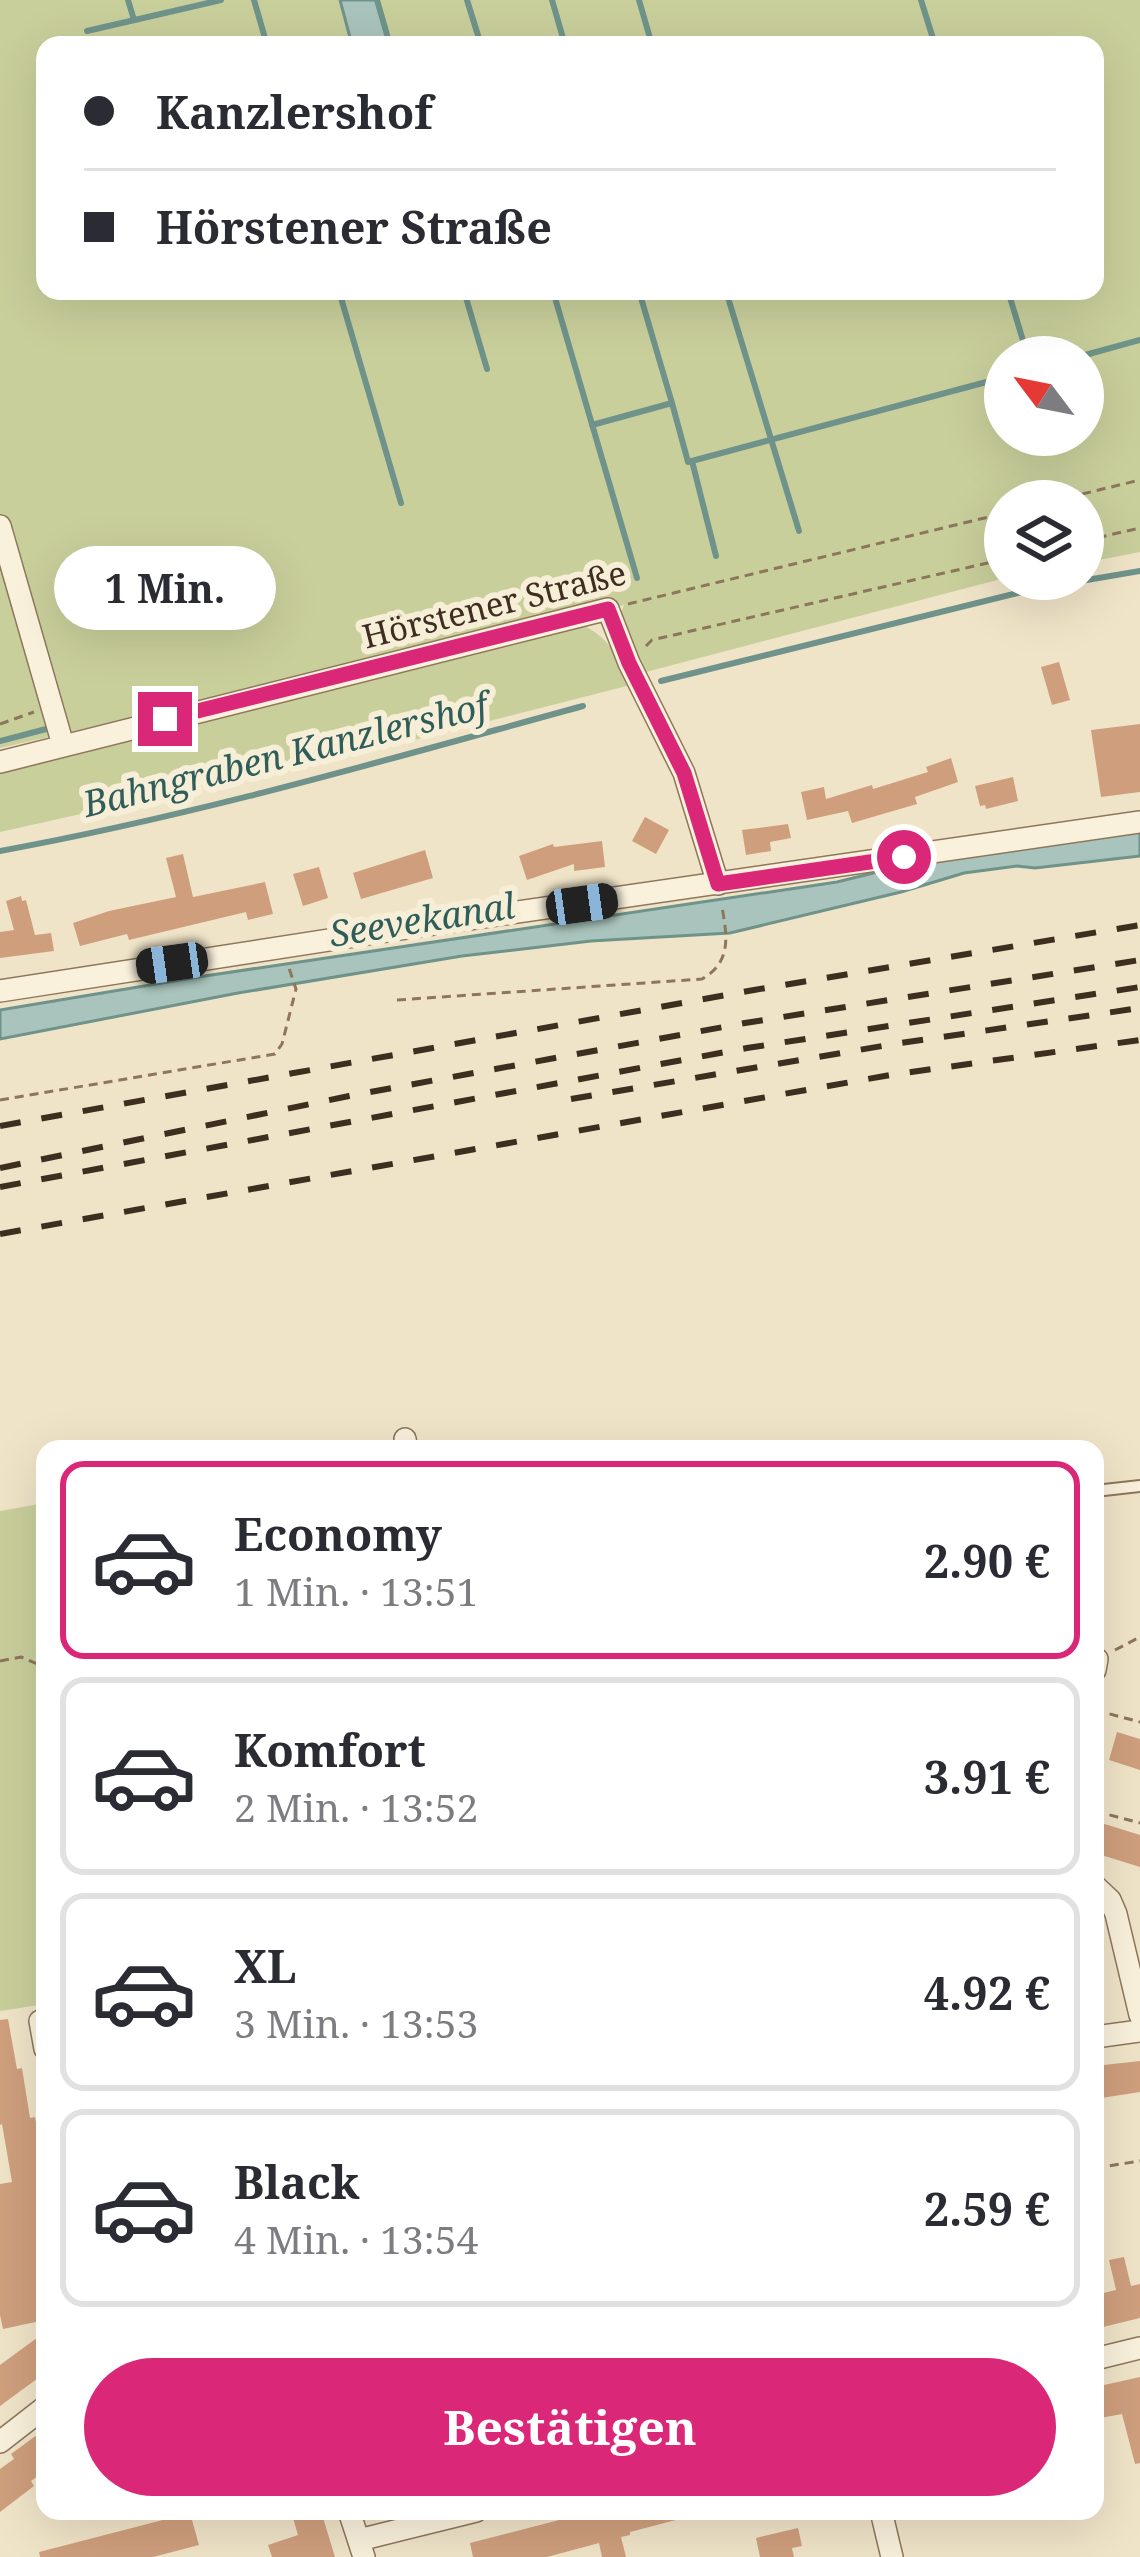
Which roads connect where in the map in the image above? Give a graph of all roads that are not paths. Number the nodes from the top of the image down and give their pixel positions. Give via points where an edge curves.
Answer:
1 (0, 526) edge
2 (63, 745) junction
3 (0, 762) edge
4 (1140, 822) edge
5 (719, 890) junction
6 (0, 991) edge
7 (1104, 1485) edge
8 (1140, 1486) edge
9 (1112, 1488) junction
10 (1104, 1489) edge
11 (1104, 1894) edge
12 (1140, 2015) edge
13 (1140, 2031) edge
14 (1104, 2036) edge
15 (1140, 2348) edge
16 (1104, 2357) edge
17 (36, 2414) edge
18 (0, 2442) edge
19 (352, 2520) edge
20 (449, 2520) edge
21 (883, 2520) edge
22 (361, 2549) edge
23 (892, 2557) edge

1 - 2 street
2 - 3 street, Hörstener Straße
2 - 5 street, Hörstener Straße via 608,609 684,773
4 - 5 street
5 - 6 street
7 - 9 lane
8 - 9 lane
9 - 10 lane
11 - 12 street
13 - 14 street
15 - 16 street
17 - 18 street
19 - 22 street
20 - 22 street
21 - 23 street

